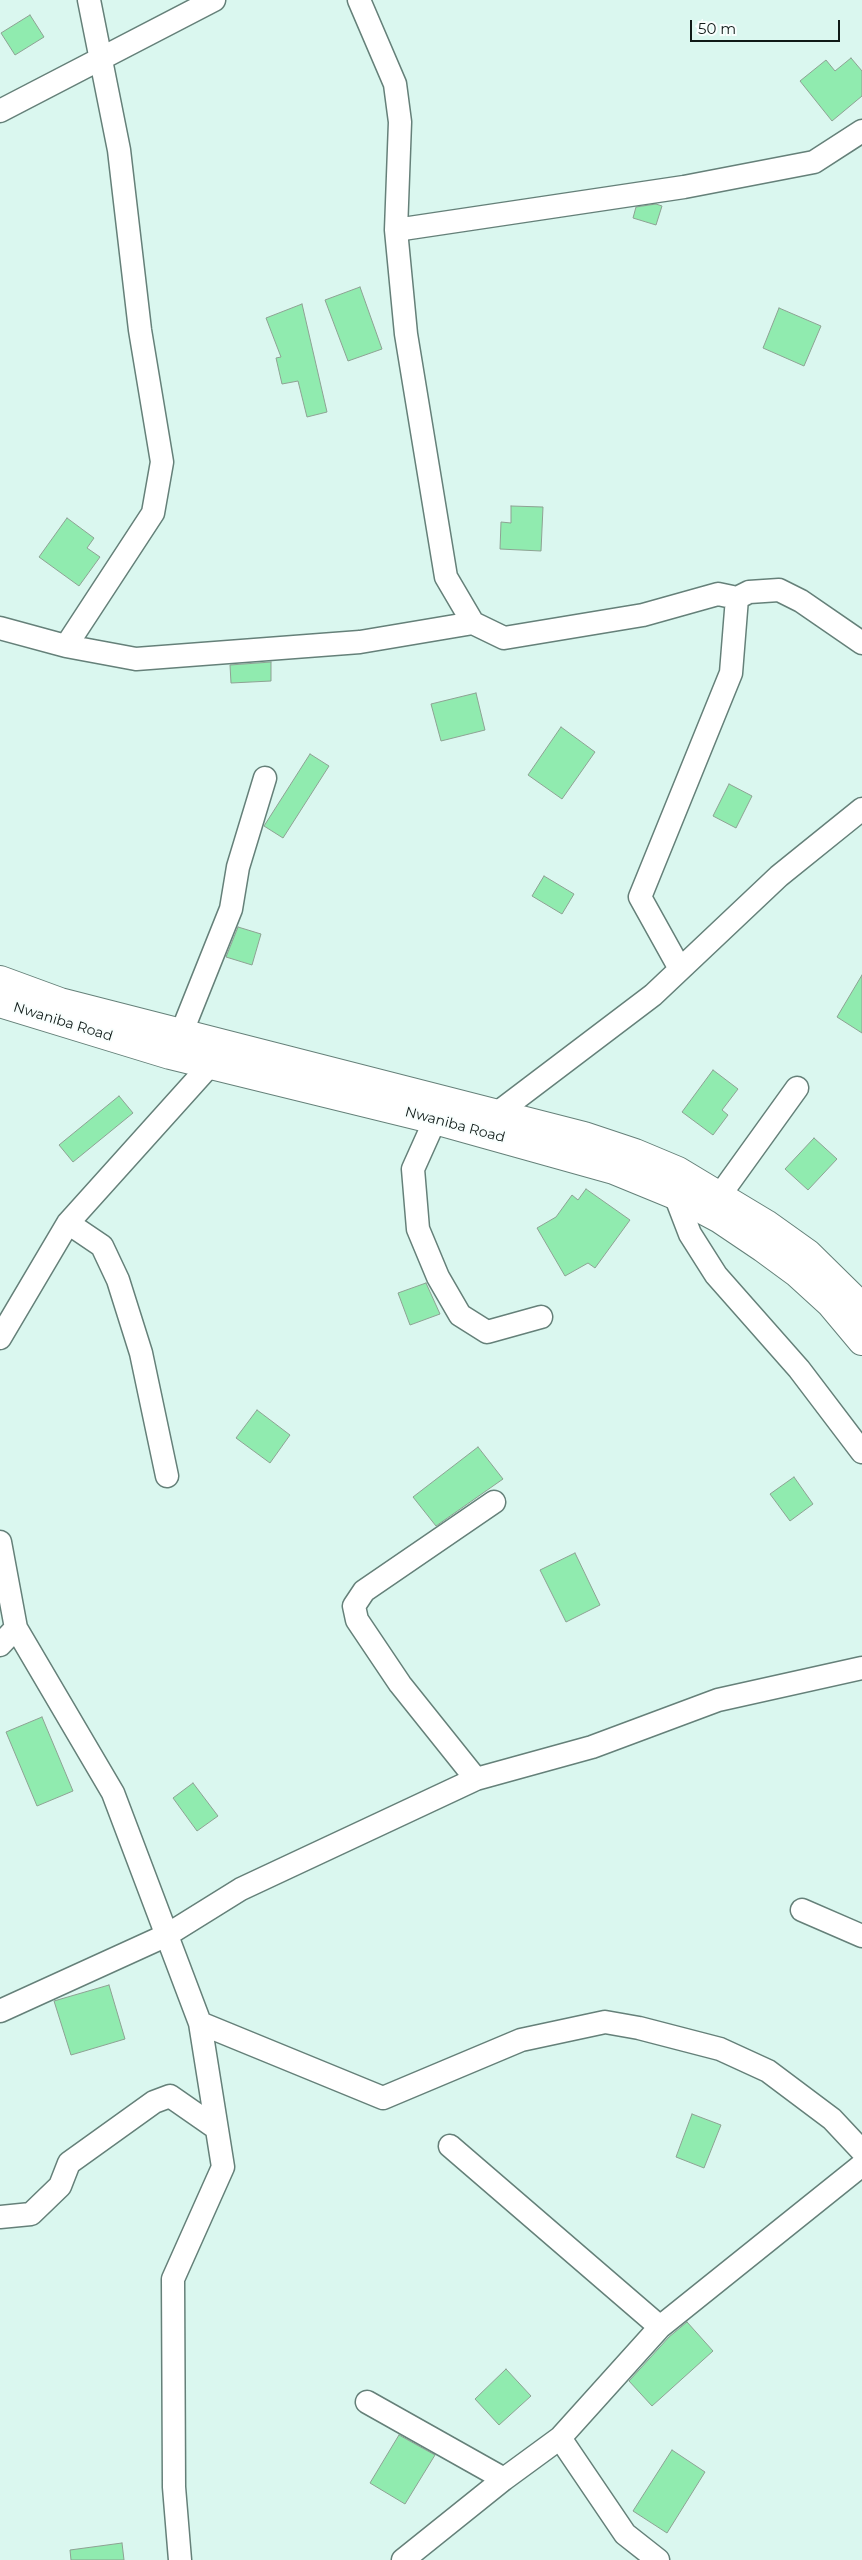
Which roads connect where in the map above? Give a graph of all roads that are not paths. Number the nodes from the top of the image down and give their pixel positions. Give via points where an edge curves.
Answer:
1 (90, 0) edge
2 (214, 0) edge
3 (360, 0) edge
4 (102, 58) junction
5 (0, 111) edge
6 (862, 131) edge
7 (396, 230) junction
8 (737, 598) junction
9 (473, 623) junction
10 (0, 628) edge
11 (862, 643) edge
12 (66, 646) junction
13 (266, 778) dead end
14 (862, 809) edge
15 (680, 968) junction
16 (0, 980) edge
17 (0, 1003) edge
18 (181, 1034) junction
19 (211, 1064) junction
20 (797, 1088) dead end
21 (496, 1114) junction
22 (435, 1120) junction
23 (720, 1195) junction
24 (675, 1196) junction
25 (68, 1223) junction
26 (862, 1306) edge
27 (541, 1317) dead end
28 (0, 1338) edge
29 (862, 1341) edge
30 (862, 1452) edge
31 (167, 1476) dead end
32 (494, 1502) dead end
33 (0, 1542) edge
34 (16, 1628) junction
35 (0, 1645) edge
36 (862, 1668) edge
37 (476, 1779) junction
38 (802, 1910) dead end
39 (167, 1935) junction
40 (862, 1936) edge
41 (0, 2011) edge
42 (200, 2023) junction
43 (216, 2128) junction
44 (450, 2146) dead end
45 (862, 2151) edge
46 (862, 2164) edge
47 (0, 2217) edge
48 (660, 2327) junction
49 (367, 2402) dead end
50 (560, 2438) junction
51 (504, 2478) junction
52 (180, 2560) edge
53 (403, 2560) edge
54 (658, 2560) edge

1 - 4 street
2 - 4 street
3 - 7 street via 395,84 400,122
4 - 5 street
4 - 12 street via 119,150 140,330 162,462 153,513
6 - 7 street via 814,162 684,187
7 - 9 street via 406,334 446,577
8 - 9 street via 718,594 643,615 504,638
8 - 11 street via 750,592 779,590 801,601
8 - 15 street via 731,673 640,897
9 - 12 street via 360,642 136,658
10 - 12 street
13 - 18 street via 238,867 231,909
14 - 15 street via 779,876
15 - 21 street via 653,995
16 - 18 main road via 60,1002
17 - 19 main road, Nwaniba Road
18 - 21 main road
19 - 22 main road, Nwaniba Road
19 - 25 street
20 - 23 street
21 - 23 main road via 584,1136 635,1153 678,1171
22 - 24 main road, Nwaniba Road via 574,1157
22 - 27 street via 413,1169 418,1229 438,1277 460,1315 487,1332
23 - 26 main road via 808,1254
24 - 29 main road, Nwaniba Road via 720,1219 797,1273 831,1304
24 - 30 street via 690,1234 716,1275 799,1369
25 - 28 street
25 - 31 street via 102,1246 118,1280 141,1353
32 - 37 street via 364,1591 354,1606 357,1620 400,1684
33 - 34 street
34 - 35 street
34 - 39 street via 113,1793
36 - 37 street via 718,1700 592,1747
37 - 39 street via 241,1889
38 - 40 street
39 - 41 street
39 - 42 street
42 - 43 street
42 - 45 street via 384,2098 521,2040 605,2022 639,2028 720,2049 768,2071 832,2118
43 - 47 street via 170,2096 154,2102 70,2163 60,2186 31,2214
43 - 52 street via 223,2167 174,2279 174,2487
44 - 48 street
46 - 48 street
48 - 50 street
49 - 51 street
50 - 51 street
50 - 54 street via 625,2534
51 - 53 street

